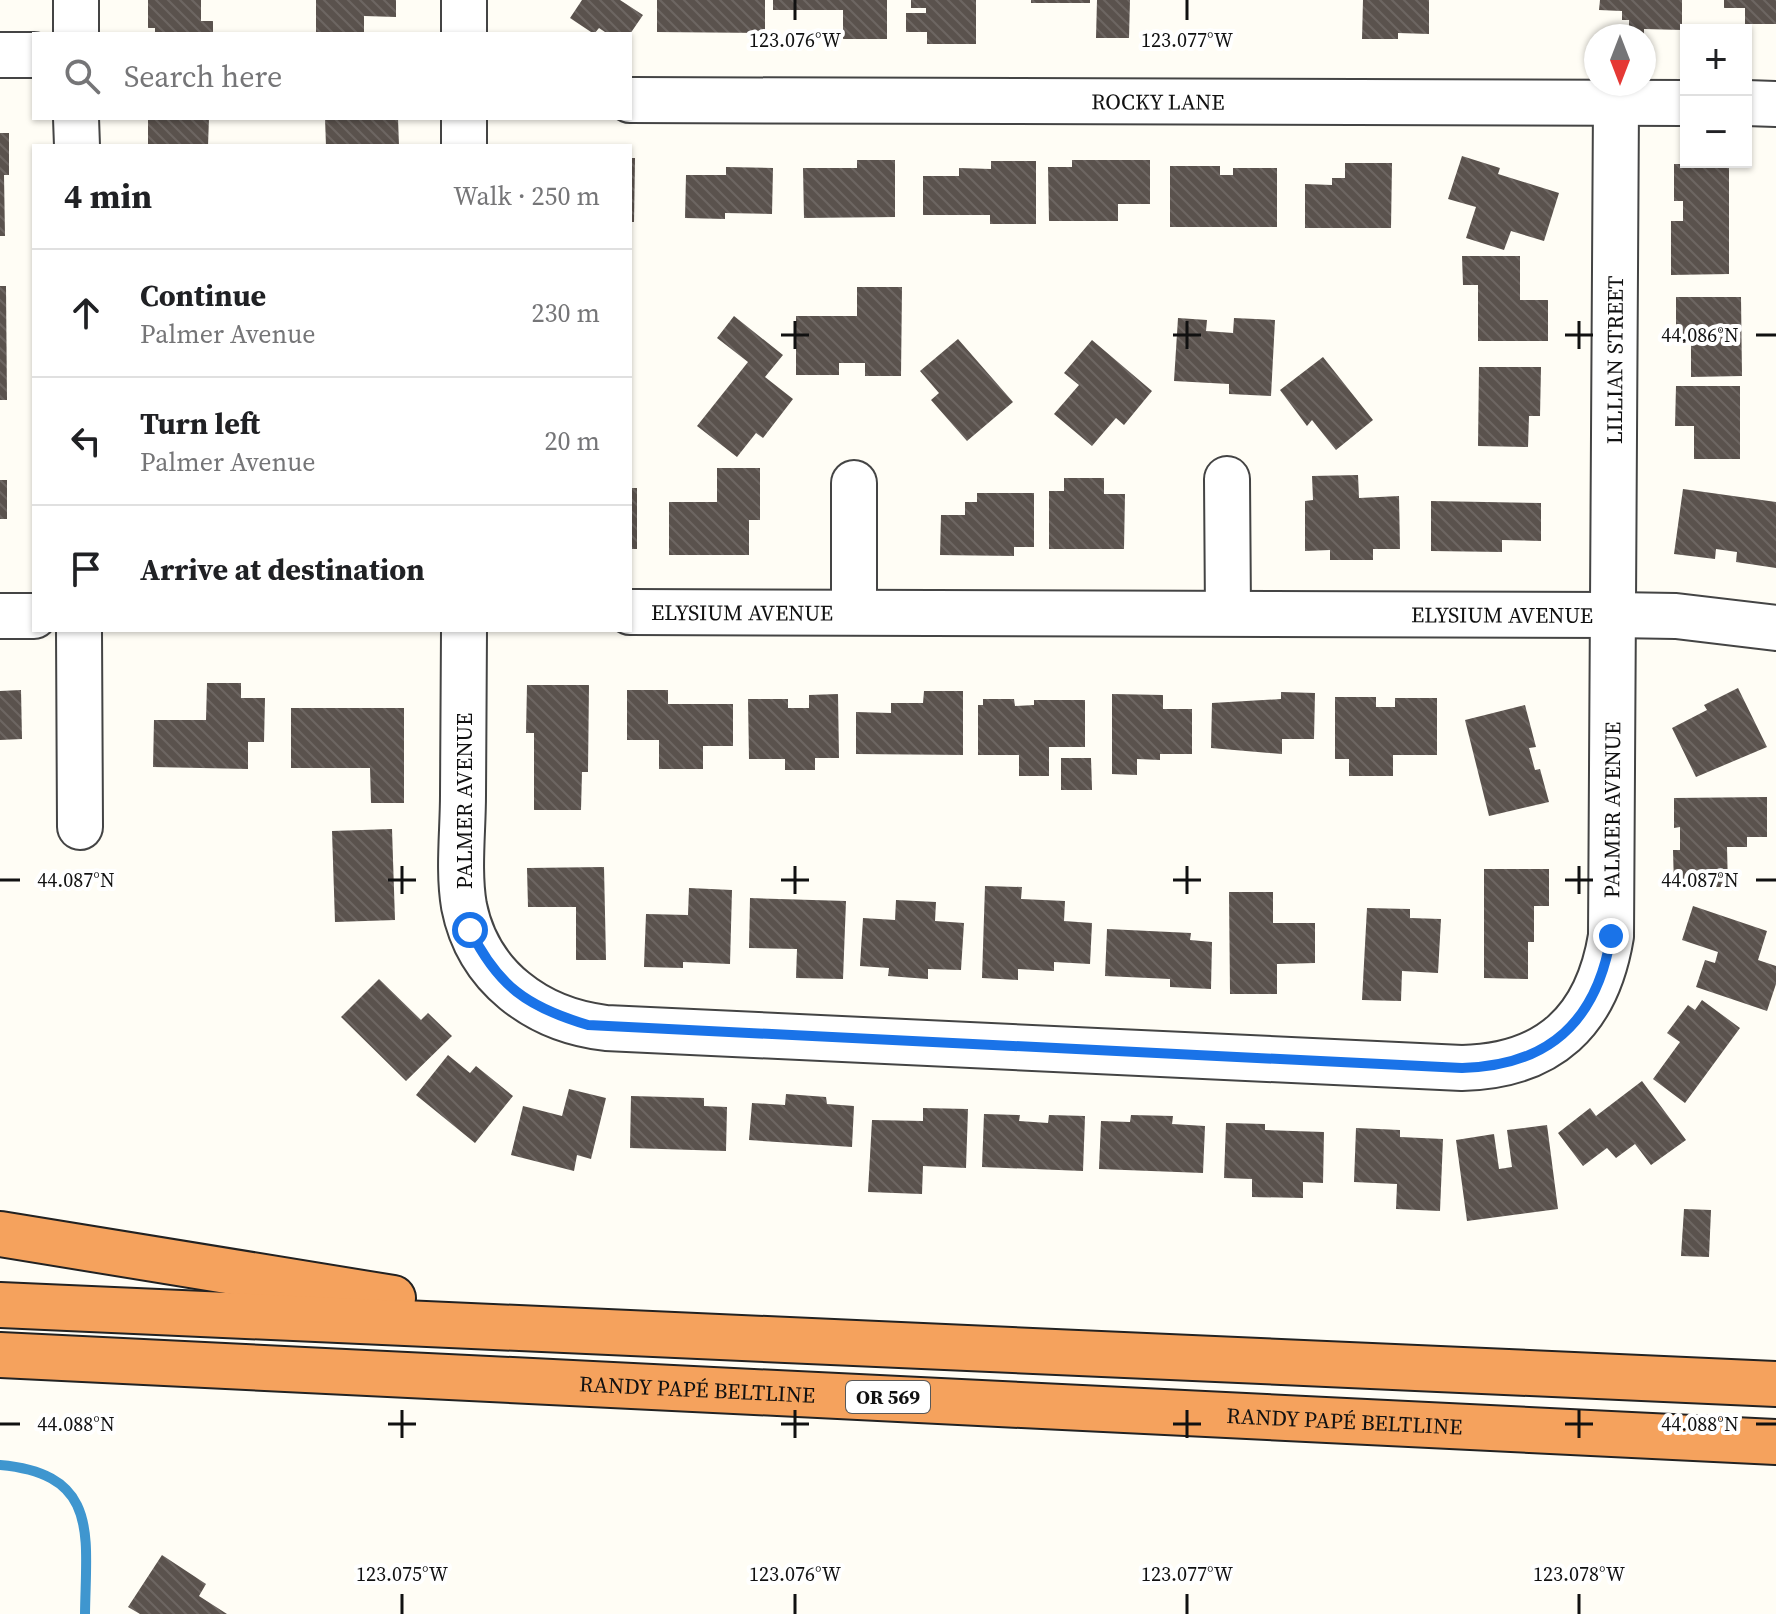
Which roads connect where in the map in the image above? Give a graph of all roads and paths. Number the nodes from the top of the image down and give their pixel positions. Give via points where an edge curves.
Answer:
1 (76, 0) edge
2 (464, 0) edge
3 (76, 32) edge
4 (464, 32) edge
5 (0, 55) edge
6 (32, 55) edge
7 (632, 100) edge
8 (1616, 103) junction
9 (1680, 103) edge
10 (1752, 103) edge
11 (1776, 104) edge
12 (76, 120) edge
13 (464, 120) edge
14 (77, 144) edge
15 (464, 144) edge
16 (1227, 479) dead end
17 (854, 483) dead end
18 (632, 612) edge
19 (854, 612) junction
20 (1228, 613) junction
21 (1614, 615) junction
22 (0, 616) edge
23 (32, 616) edge
24 (1776, 628) edge
25 (79, 632) edge
26 (464, 632) edge
27 (80, 827) dead end
28 (0, 1234) edge
29 (0, 1305) edge
30 (593, 1331) junction
31 (0, 1355) edge
32 (1776, 1384) edge
33 (1776, 1442) edge

1 - 3 street
2 - 4 street
5 - 6 street
7 - 8 street, ROCKY LANE
8 - 9 street, ROCKY LANE
8 - 21 street, LILLIAN STREET
10 - 11 street
12 - 14 street
13 - 15 street
16 - 20 street
17 - 19 street, ELYSIUM AVENUE
18 - 19 street, ELYSIUM AVENUE
19 - 20 street, ELYSIUM AVENUE
20 - 21 street, ELYSIUM AVENUE
21 - 24 street, ELYSIUM AVENUE
21 - 26 street, PALMER AVENUE via 1613,917 1603,975 1584,1013 1547,1047 1505,1065 1462,1068 606,1028 560,1017 528,1002 500,979 470,930 462,873
22 - 23 street
25 - 27 street
28 - 30 highway
29 - 30 highway
30 - 32 highway
31 - 33 highway, RANDY PAPÉ BELTLINE / OR 569

